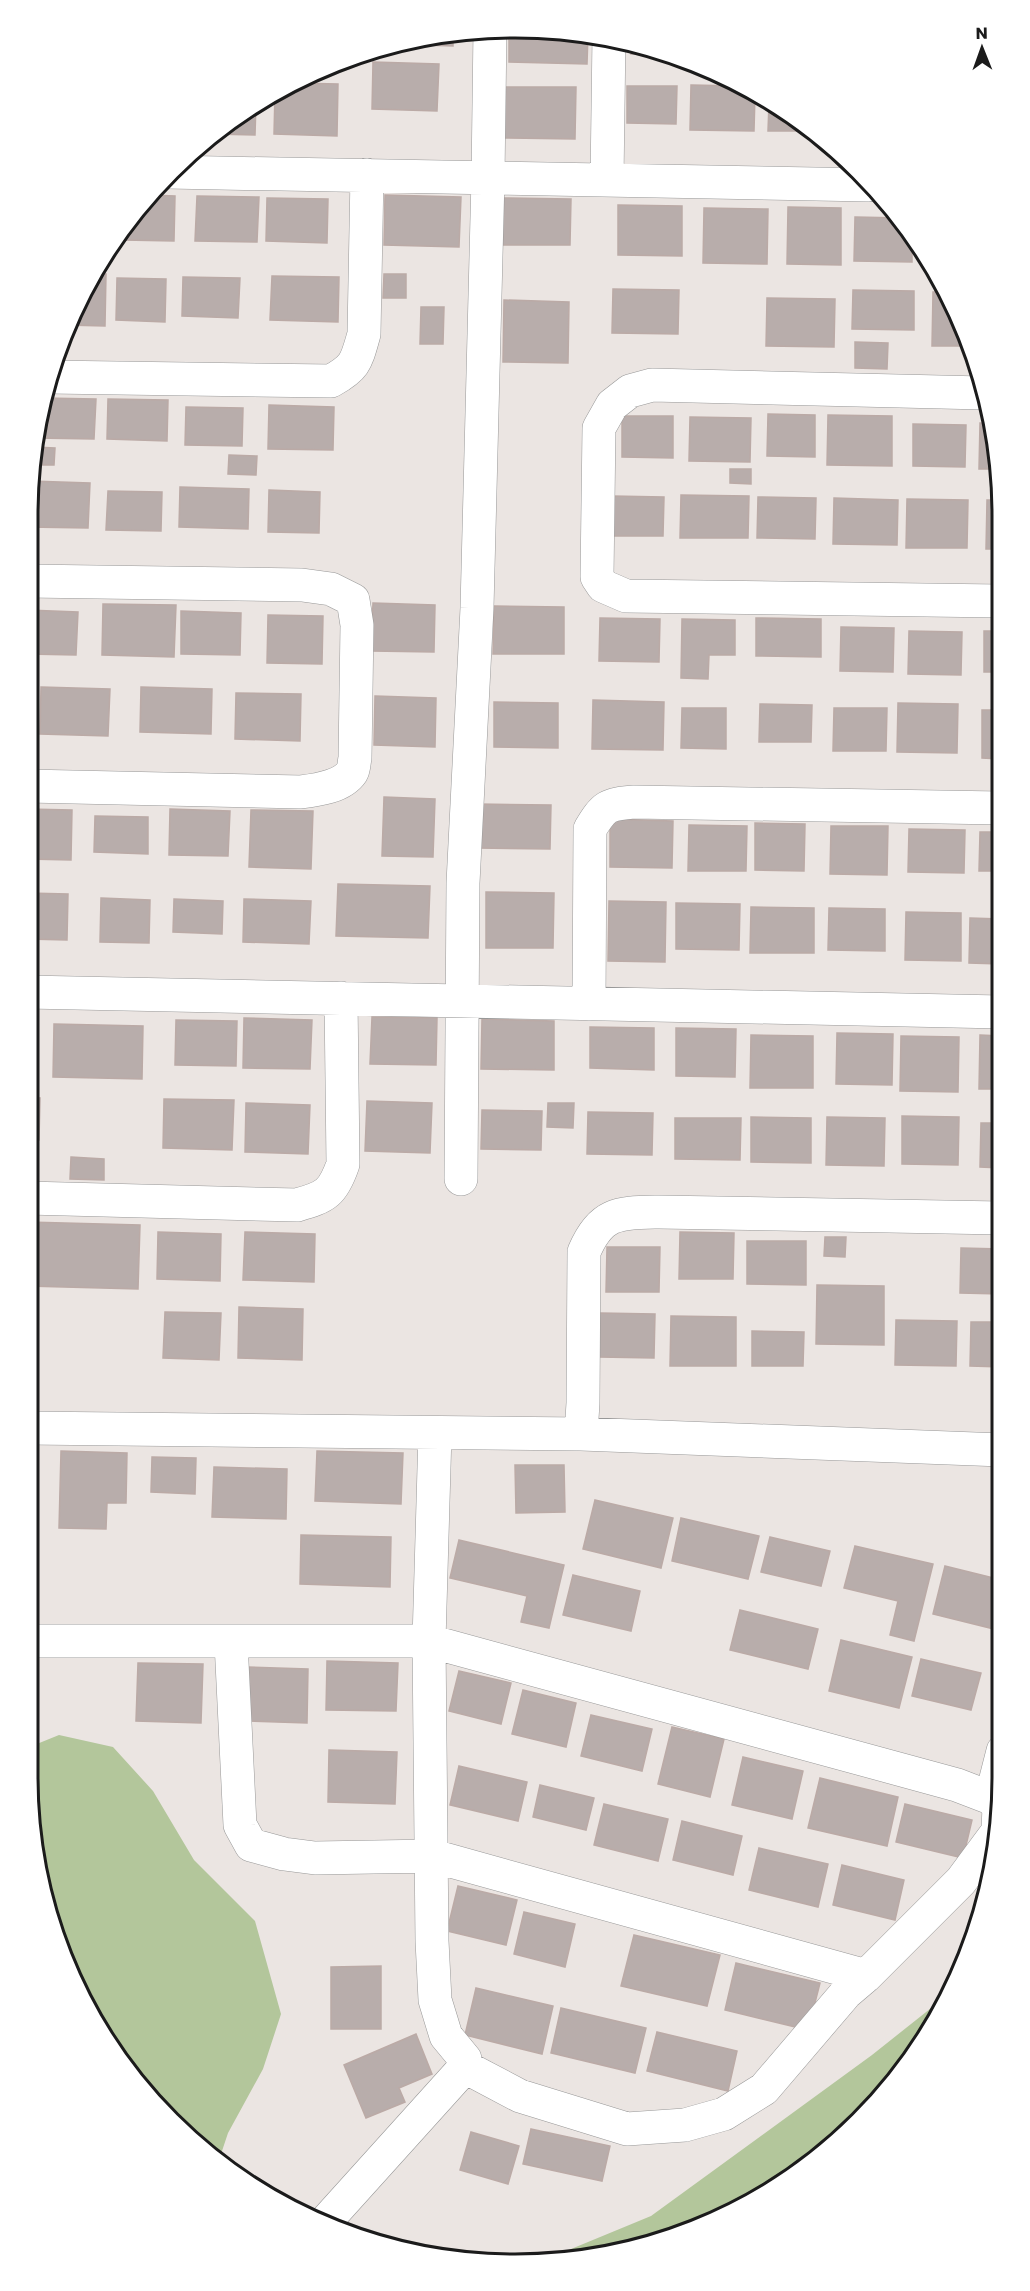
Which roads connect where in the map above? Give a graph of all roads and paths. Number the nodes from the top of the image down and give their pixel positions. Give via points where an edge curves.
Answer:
1 (490, 39) edge
2 (609, 47) edge
3 (182, 172) edge
4 (367, 175) junction
5 (488, 178) junction
6 (607, 180) junction
7 (860, 185) edge
8 (58, 377) edge
9 (976, 393) edge
10 (38, 581) edge
11 (992, 601) edge
12 (38, 786) edge
13 (992, 808) edge
14 (38, 992) edge
15 (341, 998) junction
16 (462, 1001) junction
17 (589, 1004) junction
18 (992, 1012) edge
19 (461, 1179) dead end
20 (38, 1198) edge
21 (992, 1218) edge
22 (38, 1428) edge
23 (435, 1432) junction
24 (581, 1434) junction
25 (992, 1450) edge
26 (38, 1641) edge
27 (429, 1641) junction
28 (231, 1642) junction
29 (990, 1815) edge
30 (989, 1831) edge
31 (433, 1856) junction
32 (867, 1976) junction
33 (465, 2067) junction
34 (330, 2216) edge

1 - 5 street
2 - 6 street
3 - 4 street
4 - 5 street
4 - 8 street via 364,334 350,371 330,381
5 - 6 street
5 - 16 street
6 - 7 street
9 - 11 street via 652,385 630,391 612,405 599,428 597,576 603,586 626,596
10 - 12 street via 302,585 331,589 353,600 357,625 355,758 352,772 323,790
13 - 17 street via 634,802 617,803 601,810 590,829
14 - 15 street
15 - 16 street
15 - 20 street via 343,1164 336,1184 319,1198 297,1205
16 - 17 street
16 - 19 street
17 - 18 street
21 - 24 street via 659,1212 615,1215 592,1232 584,1252
22 - 23 street
23 - 24 street
23 - 27 street
24 - 25 street
26 - 28 street
27 - 28 street
27 - 29 street via 957,1785
27 - 31 street
28 - 31 street via 240,1825 251,1845 315,1858
30 - 32 street via 962,1881
31 - 32 street
31 - 33 street via 435,2000 446,2036 465,2059
32 - 33 street via 846,1993 764,2089 724,2114 686,2125 627,2129 520,2096
33 - 34 street

